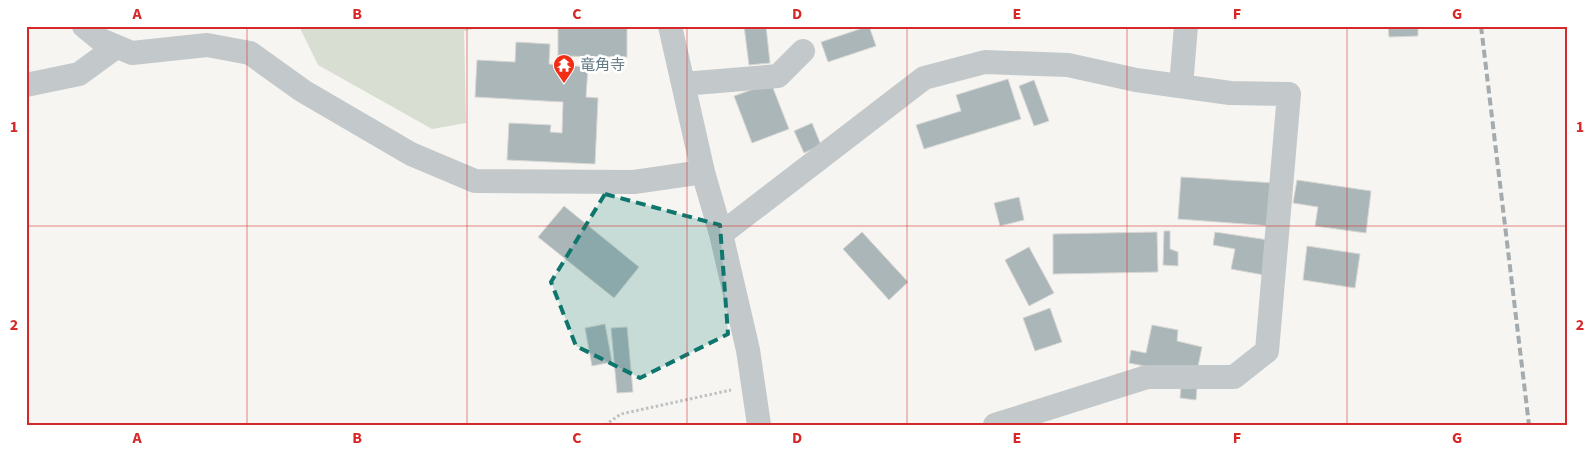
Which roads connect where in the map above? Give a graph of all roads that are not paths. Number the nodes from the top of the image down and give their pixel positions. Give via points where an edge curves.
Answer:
1 (84, 26) edge
2 (670, 26) edge
3 (1186, 26) edge
4 (116, 47) junction
5 (803, 51) dead end
6 (683, 84) junction
7 (26, 85) edge
8 (1182, 86) junction
9 (703, 172) junction
10 (721, 234) junction
11 (759, 425) edge
12 (995, 425) edge

1 - 4 street
2 - 6 street
3 - 8 street
4 - 7 street via 79,74
4 - 9 street via 132,54 207,45 250,54 303,91 411,154 475,181 634,182
5 - 6 street via 778,76
6 - 9 street
8 - 10 street via 1068,65 994,62 924,78
8 - 12 street via 1230,93 1289,94 1267,351 1234,377 1147,377
9 - 10 street
10 - 11 street via 748,350

